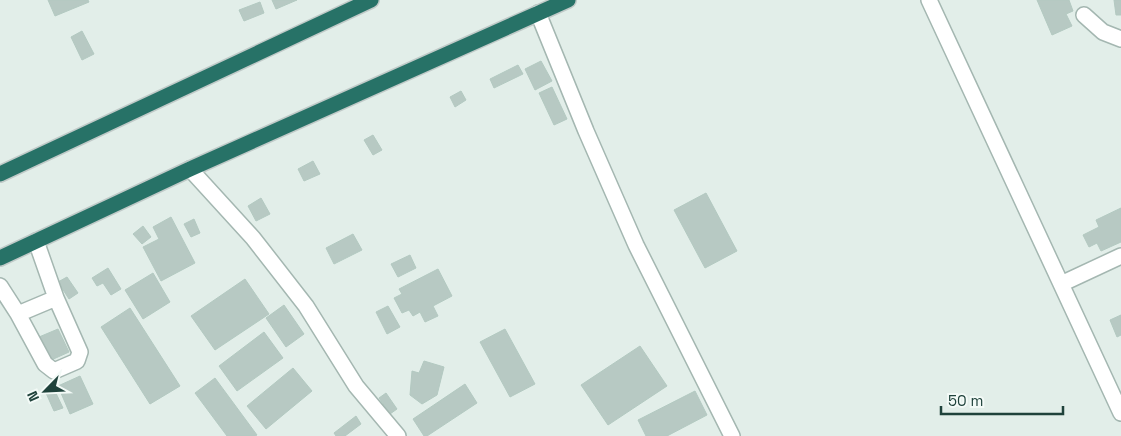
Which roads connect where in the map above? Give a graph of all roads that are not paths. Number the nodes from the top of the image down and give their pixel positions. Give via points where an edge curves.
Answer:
1 (371, 0) edge
2 (568, 0) edge
3 (929, 0) edge
4 (538, 13) junction
5 (1084, 14) dead end
6 (1121, 39) edge
7 (190, 170) junction
8 (0, 174) edge
9 (36, 241) junction
10 (1121, 256) edge
11 (0, 258) edge
12 (1061, 284) junction
13 (0, 286) edge
14 (56, 298) junction
15 (18, 314) junction
16 (1121, 413) edge
17 (398, 436) edge
18 (732, 436) edge

1 - 8 highway
2 - 4 highway
3 - 12 street
4 - 7 highway
4 - 18 street via 636,244
5 - 6 street via 1103,32
7 - 9 highway
7 - 17 street via 254,238 306,306 356,386
9 - 11 highway
9 - 14 street
10 - 12 street
12 - 16 street
13 - 15 street
14 - 15 street
14 - 15 street via 80,352 77,361 60,369 54,371 45,364

